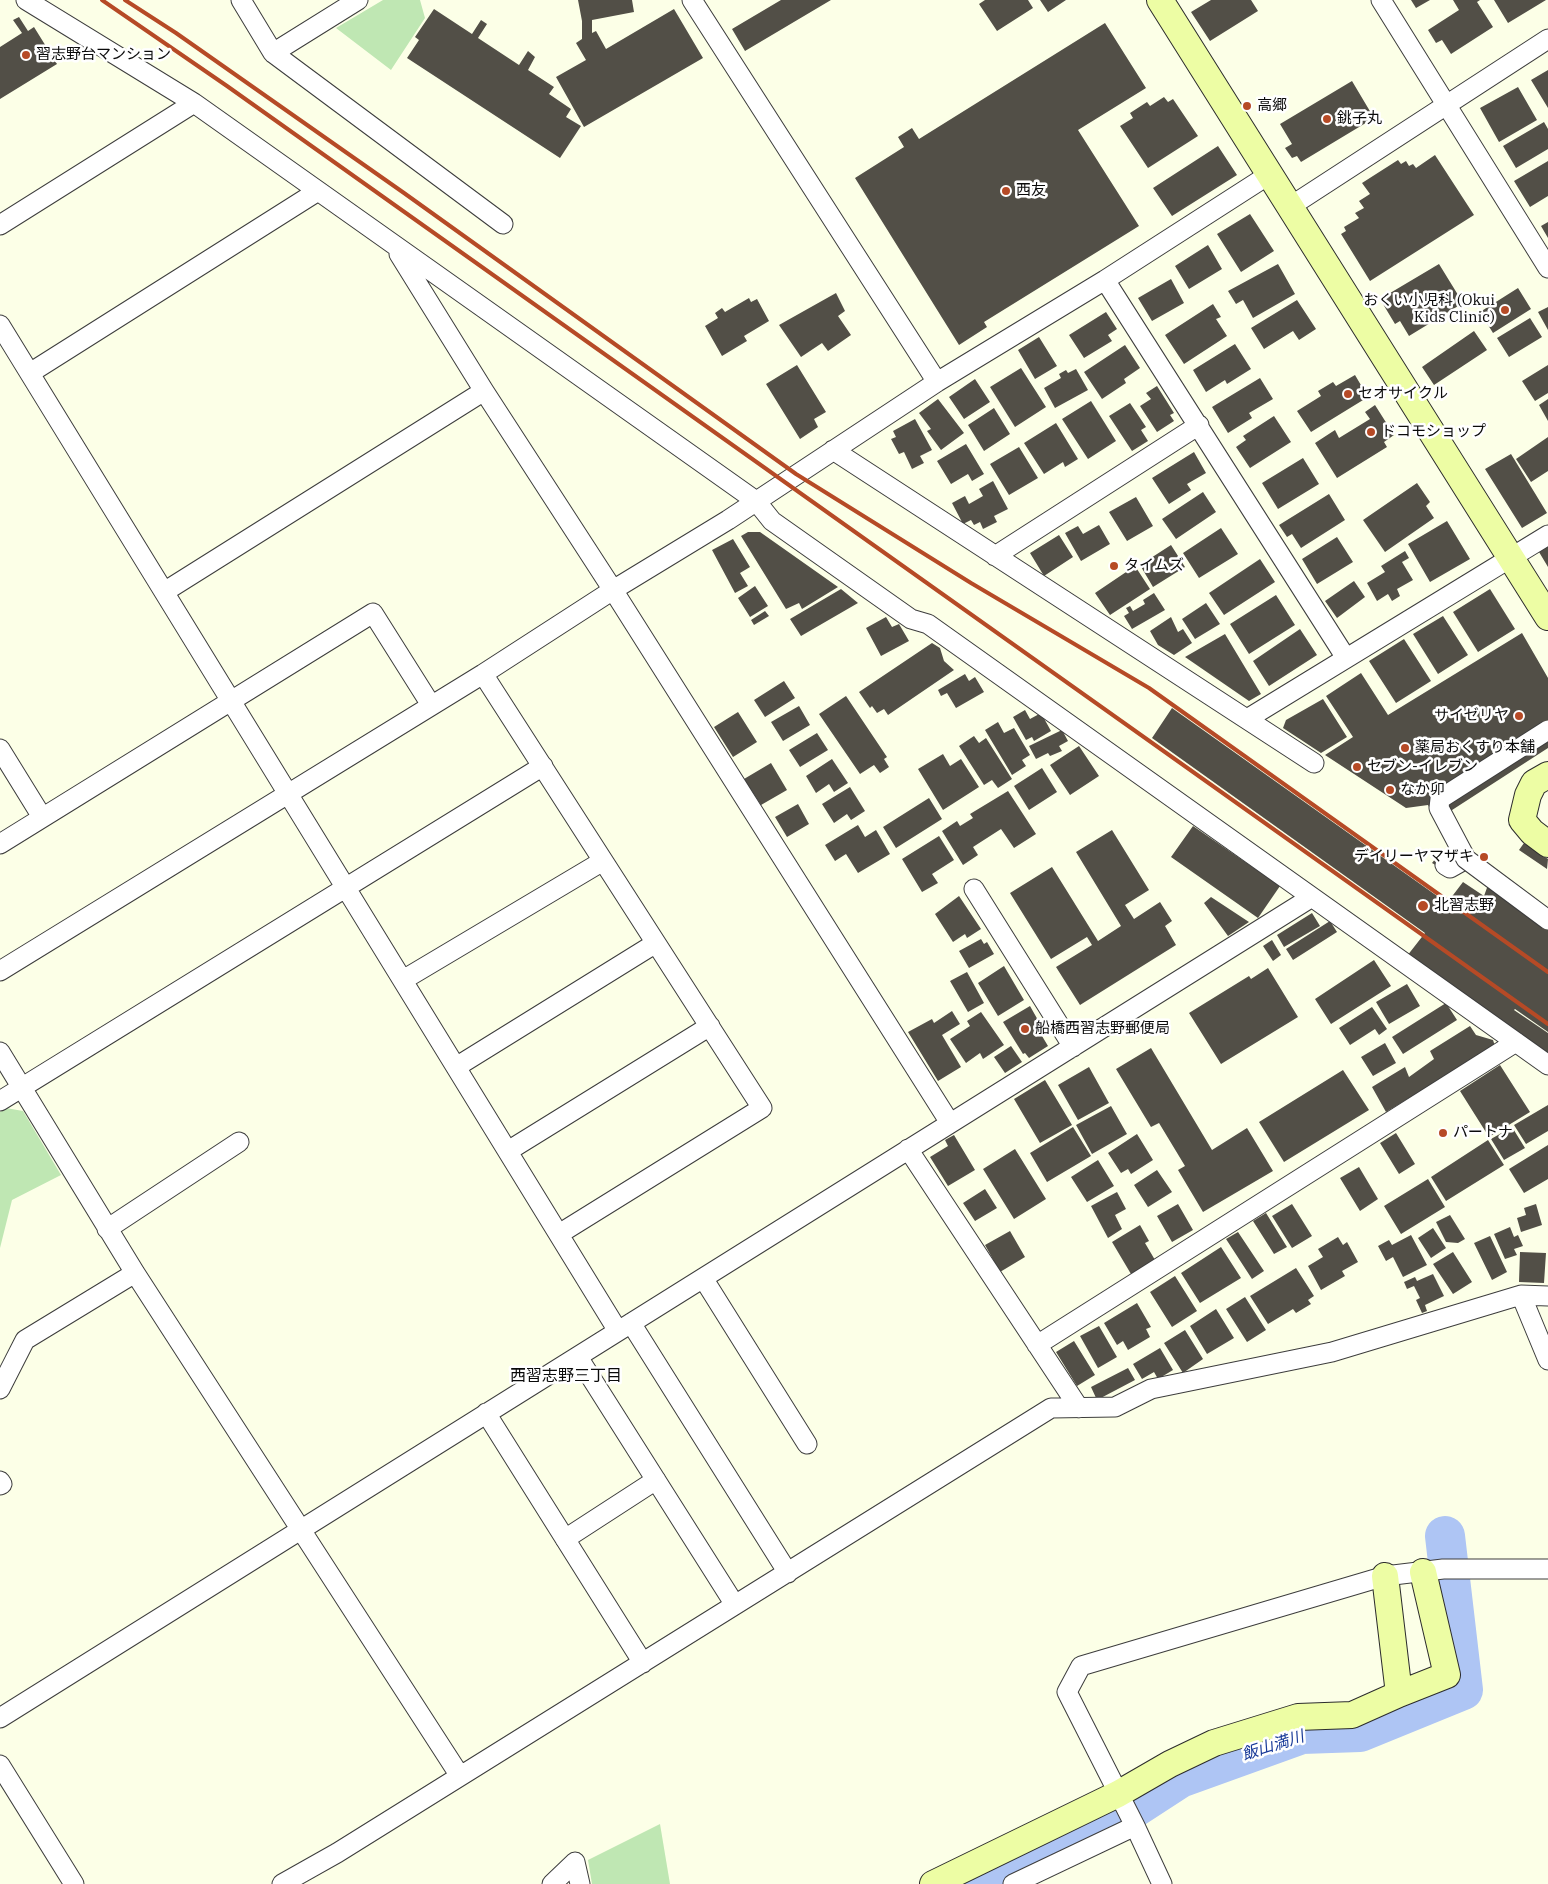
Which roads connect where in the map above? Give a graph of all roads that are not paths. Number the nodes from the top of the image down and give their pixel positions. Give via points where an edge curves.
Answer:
1 (26, 0) edge
2 (241, 0) edge
3 (358, 0) edge
4 (692, 0) edge
5 (1160, 0) edge
6 (1381, 0) edge
7 (1548, 39) edge
8 (273, 53) junction
9 (194, 103) junction
10 (1446, 104) junction
11 (1270, 174) junction
12 (318, 191) junction
13 (1291, 206) junction
14 (504, 224) dead end
15 (0, 225) edge
16 (395, 246) junction
17 (1548, 268) edge
18 (1105, 280) junction
19 (0, 325) edge
20 (30, 373) junction
21 (937, 382) junction
22 (484, 391) junction
23 (1199, 426) junction
24 (833, 450) junction
25 (756, 501) junction
26 (1548, 535) edge
27 (995, 556) junction
28 (1511, 559) junction
29 (614, 590) junction
30 (164, 592) junction
31 (1548, 617) edge
32 (1346, 658) junction
33 (483, 674) junction
34 (231, 701) junction
35 (431, 705) junction
36 (1247, 719) junction
37 (1548, 730) edge
38 (0, 750) edge
39 (1314, 763) dead end
40 (543, 766) junction
41 (1548, 775) edge
42 (288, 794) junction
43 (42, 817) junction
44 (0, 844) edge
45 (1548, 844) edge
46 (1466, 859) junction
47 (603, 861) junction
48 (1445, 865) dead end
49 (345, 887) junction
50 (974, 889) dead end
51 (1312, 897) junction
52 (1548, 920) edge
53 (656, 943) junction
54 (0, 972) edge
55 (403, 980) junction
56 (710, 1026) junction
57 (1516, 1042) junction
58 (1074, 1047) junction
59 (0, 1052) edge
60 (1548, 1065) edge
61 (456, 1067) junction
62 (22, 1088) junction
63 (0, 1101) edge
64 (950, 1123) junction
65 (239, 1142) dead end
66 (908, 1149) junction
67 (508, 1151) junction
68 (107, 1229) junction
69 (559, 1234) junction
70 (135, 1274) junction
71 (703, 1278) junction
72 (1521, 1295) junction
73 (1548, 1296) edge
74 (625, 1327) junction
75 (1037, 1345) junction
76 (578, 1357) junction
77 (1548, 1360) edge
78 (0, 1389) edge
79 (1079, 1408) junction
80 (486, 1413) junction
81 (807, 1444) dead end
82 (656, 1480) junction
83 (0, 1481) edge
84 (0, 1485) edge
85 (300, 1530) junction
86 (565, 1539) junction
87 (1548, 1569) edge
88 (1442, 1570) junction
89 (788, 1573) junction
90 (1385, 1576) junction
91 (736, 1606) junction
92 (643, 1663) junction
93 (1399, 1694) junction
94 (0, 1718) edge
95 (0, 1765) edge
96 (460, 1776) junction
97 (1121, 1800) junction
98 (1135, 1826) junction
99 (74, 1884) edge
100 (282, 1884) edge
101 (552, 1884) edge
102 (580, 1884) edge
103 (933, 1884) edge
104 (1012, 1884) edge
105 (1162, 1884) edge

1 - 9 street
2 - 8 street
3 - 8 street
4 - 21 street
5 - 11 street
6 - 10 street
7 - 10 street
8 - 14 street
9 - 12 street
9 - 15 street
10 - 13 street
10 - 17 street
11 - 13 street
11 - 18 street
12 - 16 street
12 - 20 street
13 - 28 street
16 - 22 street
16 - 25 street
18 - 21 street
18 - 23 street
19 - 20 street
20 - 30 street
21 - 24 street
22 - 29 street
22 - 30 street
23 - 27 street
23 - 32 street
24 - 25 street
24 - 27 street
25 - 29 street
25 - 51 street via 772,521 912,619 928,624
26 - 28 street
27 - 36 street
28 - 31 street
28 - 32 street
29 - 33 street
29 - 64 street
30 - 34 street
32 - 36 street
33 - 35 street
33 - 40 street
34 - 35 street via 373,613
34 - 42 street
34 - 43 street
35 - 42 street
36 - 39 street
37 - 46 street, bridge via 1440,799 1439,808
38 - 43 street
40 - 47 street
40 - 49 street
41 - 45 street via 1534,783 1522,820
42 - 49 street
42 - 54 street
43 - 44 street
46 - 48 street via 1450,868
46 - 52 street, bridge
47 - 53 street
47 - 55 street
49 - 55 street
49 - 62 street
50 - 58 street
51 - 57 street
51 - 58 street
53 - 56 street
53 - 61 street
55 - 61 street
56 - 67 street
56 - 69 street via 762,1108
57 - 60 street
57 - 75 street
58 - 64 street
59 - 62 street
61 - 67 street
62 - 63 street
62 - 68 street
64 - 66 street
65 - 68 street
66 - 71 street
66 - 75 street
67 - 69 street
68 - 70 street
69 - 74 street
70 - 78 street via 25,1340
70 - 85 street
71 - 74 street
71 - 81 street
72 - 73 street
72 - 77 street
72 - 79 street via 1332,1352 1150,1389 1115,1407
74 - 76 street
74 - 89 street
75 - 79 street
76 - 80 street
76 - 82 street
79 - 89 street via 1051,1408
80 - 85 street
80 - 86 street
82 - 86 street
82 - 91 street
83 - 84 street
85 - 94 street
85 - 96 street
86 - 92 street
87 - 88 street
88 - 90 street
88 - 93 street via 1447,1674
89 - 91 street
90 - 93 street
90 - 97 street via 1081,1666 1068,1692
91 - 92 street
92 - 96 street
93 - 97 street via 1352,1716 1298,1717 1214,1743 1170,1764
95 - 99 street
96 - 100 street
97 - 98 street
97 - 103 street
98 - 104 street
98 - 105 street
101 - 102 street via 576,1862

